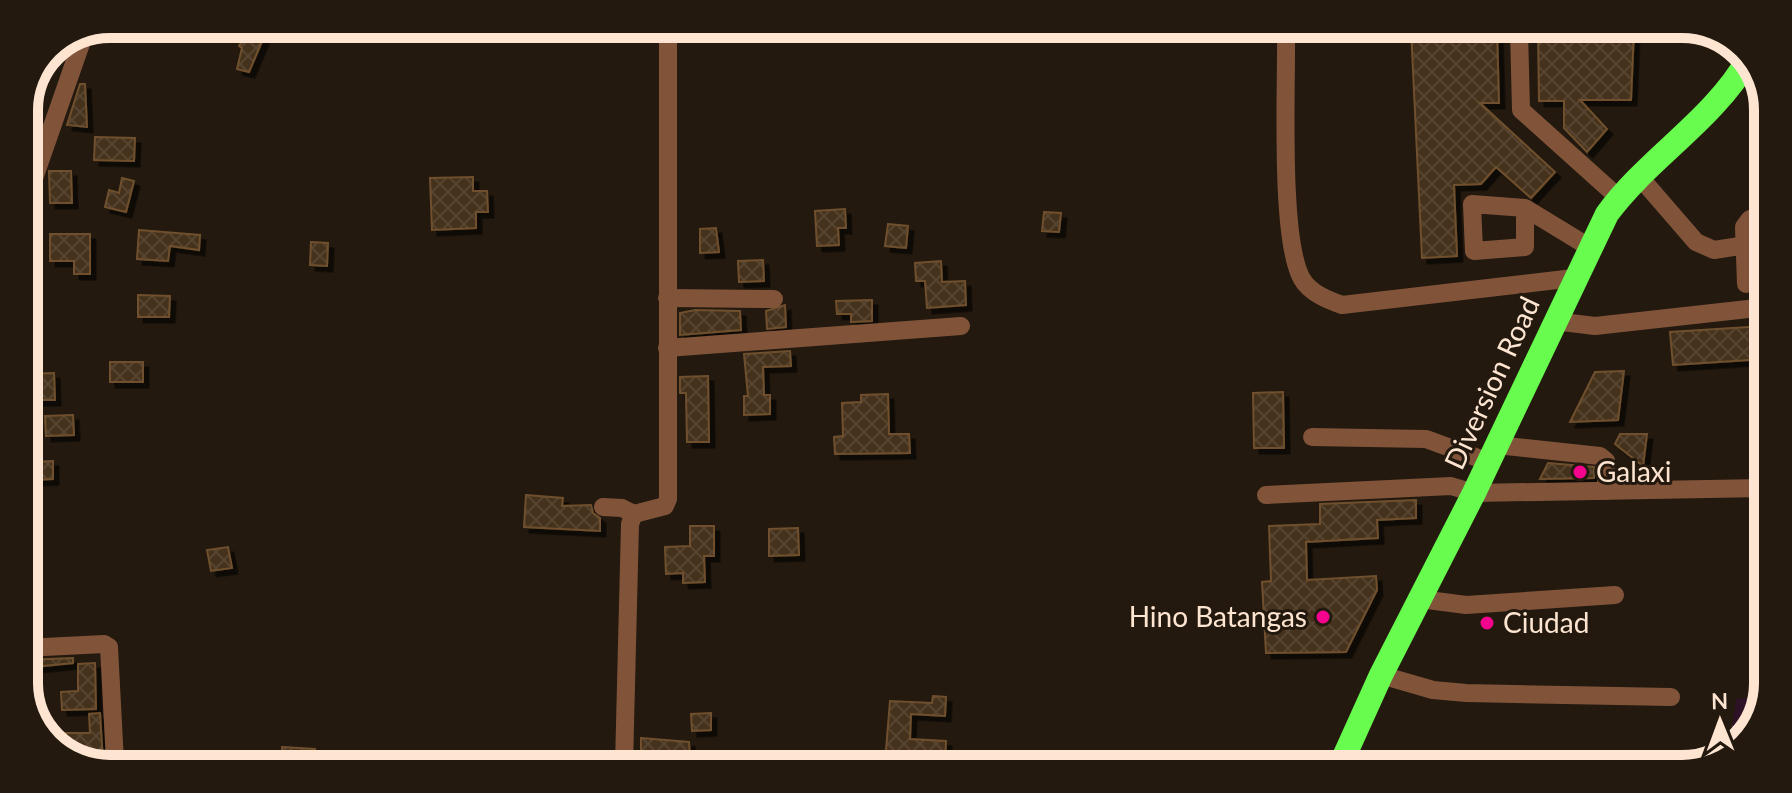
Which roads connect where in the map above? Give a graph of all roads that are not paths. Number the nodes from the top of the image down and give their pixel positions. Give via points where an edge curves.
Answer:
1 (668, 38) edge
2 (1286, 38) edge
3 (1519, 38) edge
4 (81, 45) edge
5 (1741, 69) edge
6 (38, 167) edge
7 (1638, 175) junction
8 (1619, 198) junction
9 (1525, 208) dead end
10 (1754, 219) edge
11 (1754, 243) edge
12 (1744, 244) junction
13 (1589, 247) junction
14 (1574, 278) junction
15 (1746, 284) dead end
16 (667, 298) junction
17 (774, 299) dead end
18 (1754, 308) edge
19 (1554, 321) junction
20 (961, 326) dead end
21 (667, 348) junction
22 (1312, 437) dead end
23 (1493, 453) junction
24 (1754, 488) edge
25 (1606, 491) junction
26 (1474, 493) junction
27 (1266, 495) dead end
28 (603, 507) dead end
29 (634, 514) junction
30 (1615, 595) dead end
31 (1420, 599) junction
32 (38, 647) edge
33 (1381, 675) junction
34 (1671, 697) dead end
35 (115, 755) edge
36 (624, 755) edge
37 (1345, 755) edge

1 - 16 street
2 - 14 street via 1290,242 1303,282 1334,302 1351,305
3 - 8 street via 1521,110
4 - 6 street
5 - 7 highway, Diversion Road via 1715,107
7 - 8 highway, Diversion Road
7 - 12 street via 1696,242 1714,250
8 - 13 highway, Diversion Road
9 - 13 street
10 - 12 street via 1745,222
11 - 12 street
12 - 15 street
13 - 14 highway, Diversion Road
14 - 19 highway, Diversion Road
16 - 17 street
16 - 21 street
18 - 19 street via 1595,326
19 - 23 highway, Diversion Road
20 - 21 street
21 - 29 street via 668,499 665,506
22 - 23 street via 1426,439
23 - 25 street via 1600,456 1606,461
23 - 26 highway, Diversion Road
24 - 25 street
25 - 26 street
26 - 27 street via 1451,486
26 - 31 highway, Diversion Road
28 - 29 street
29 - 36 street
30 - 31 street via 1466,605
31 - 33 highway, Diversion Road
32 - 35 street via 109,647
33 - 34 street via 1466,693
33 - 37 highway, Diversion Road

